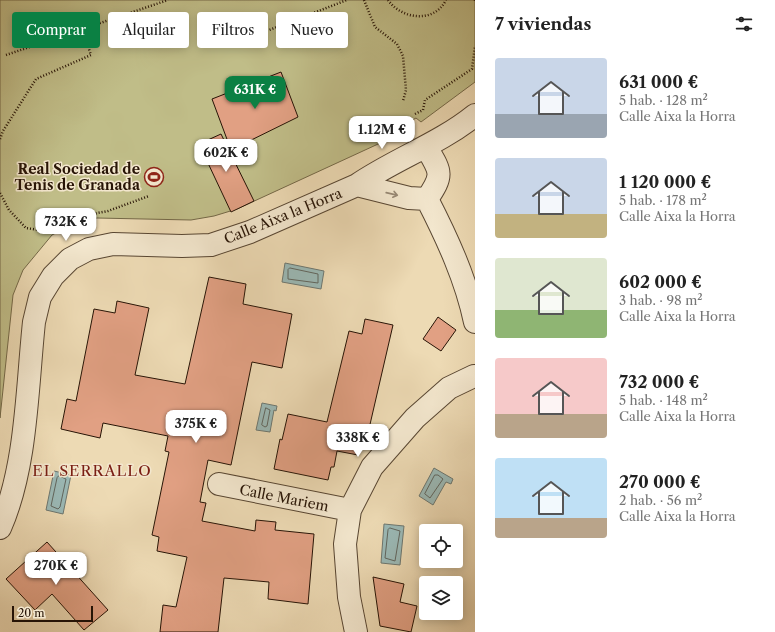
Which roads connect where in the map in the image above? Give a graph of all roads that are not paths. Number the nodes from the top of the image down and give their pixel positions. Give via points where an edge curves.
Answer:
1 (475, 115) edge
2 (426, 147) junction
3 (357, 185) junction
4 (427, 199) junction
5 (475, 322) edge
6 (475, 372) edge
7 (219, 484) dead end
8 (350, 510) junction
9 (0, 528) edge
10 (356, 632) edge

1 - 2 street, Calle Aixa la Horra
2 - 3 street, Calle Aixa la Horra
2 - 4 street via 439,169 438,183
3 -> 4 street via 409,198
3 - 9 street, Calle Aixa la Horra via 250,232 212,245 113,244 89,249 70,259 53,276 40,297 34,322 17,473 8,511
4 - 5 street via 450,244 471,302
6 - 8 street via 449,388 414,418 372,467
7 - 8 street, Calle Mariem
8 - 10 street via 345,544

